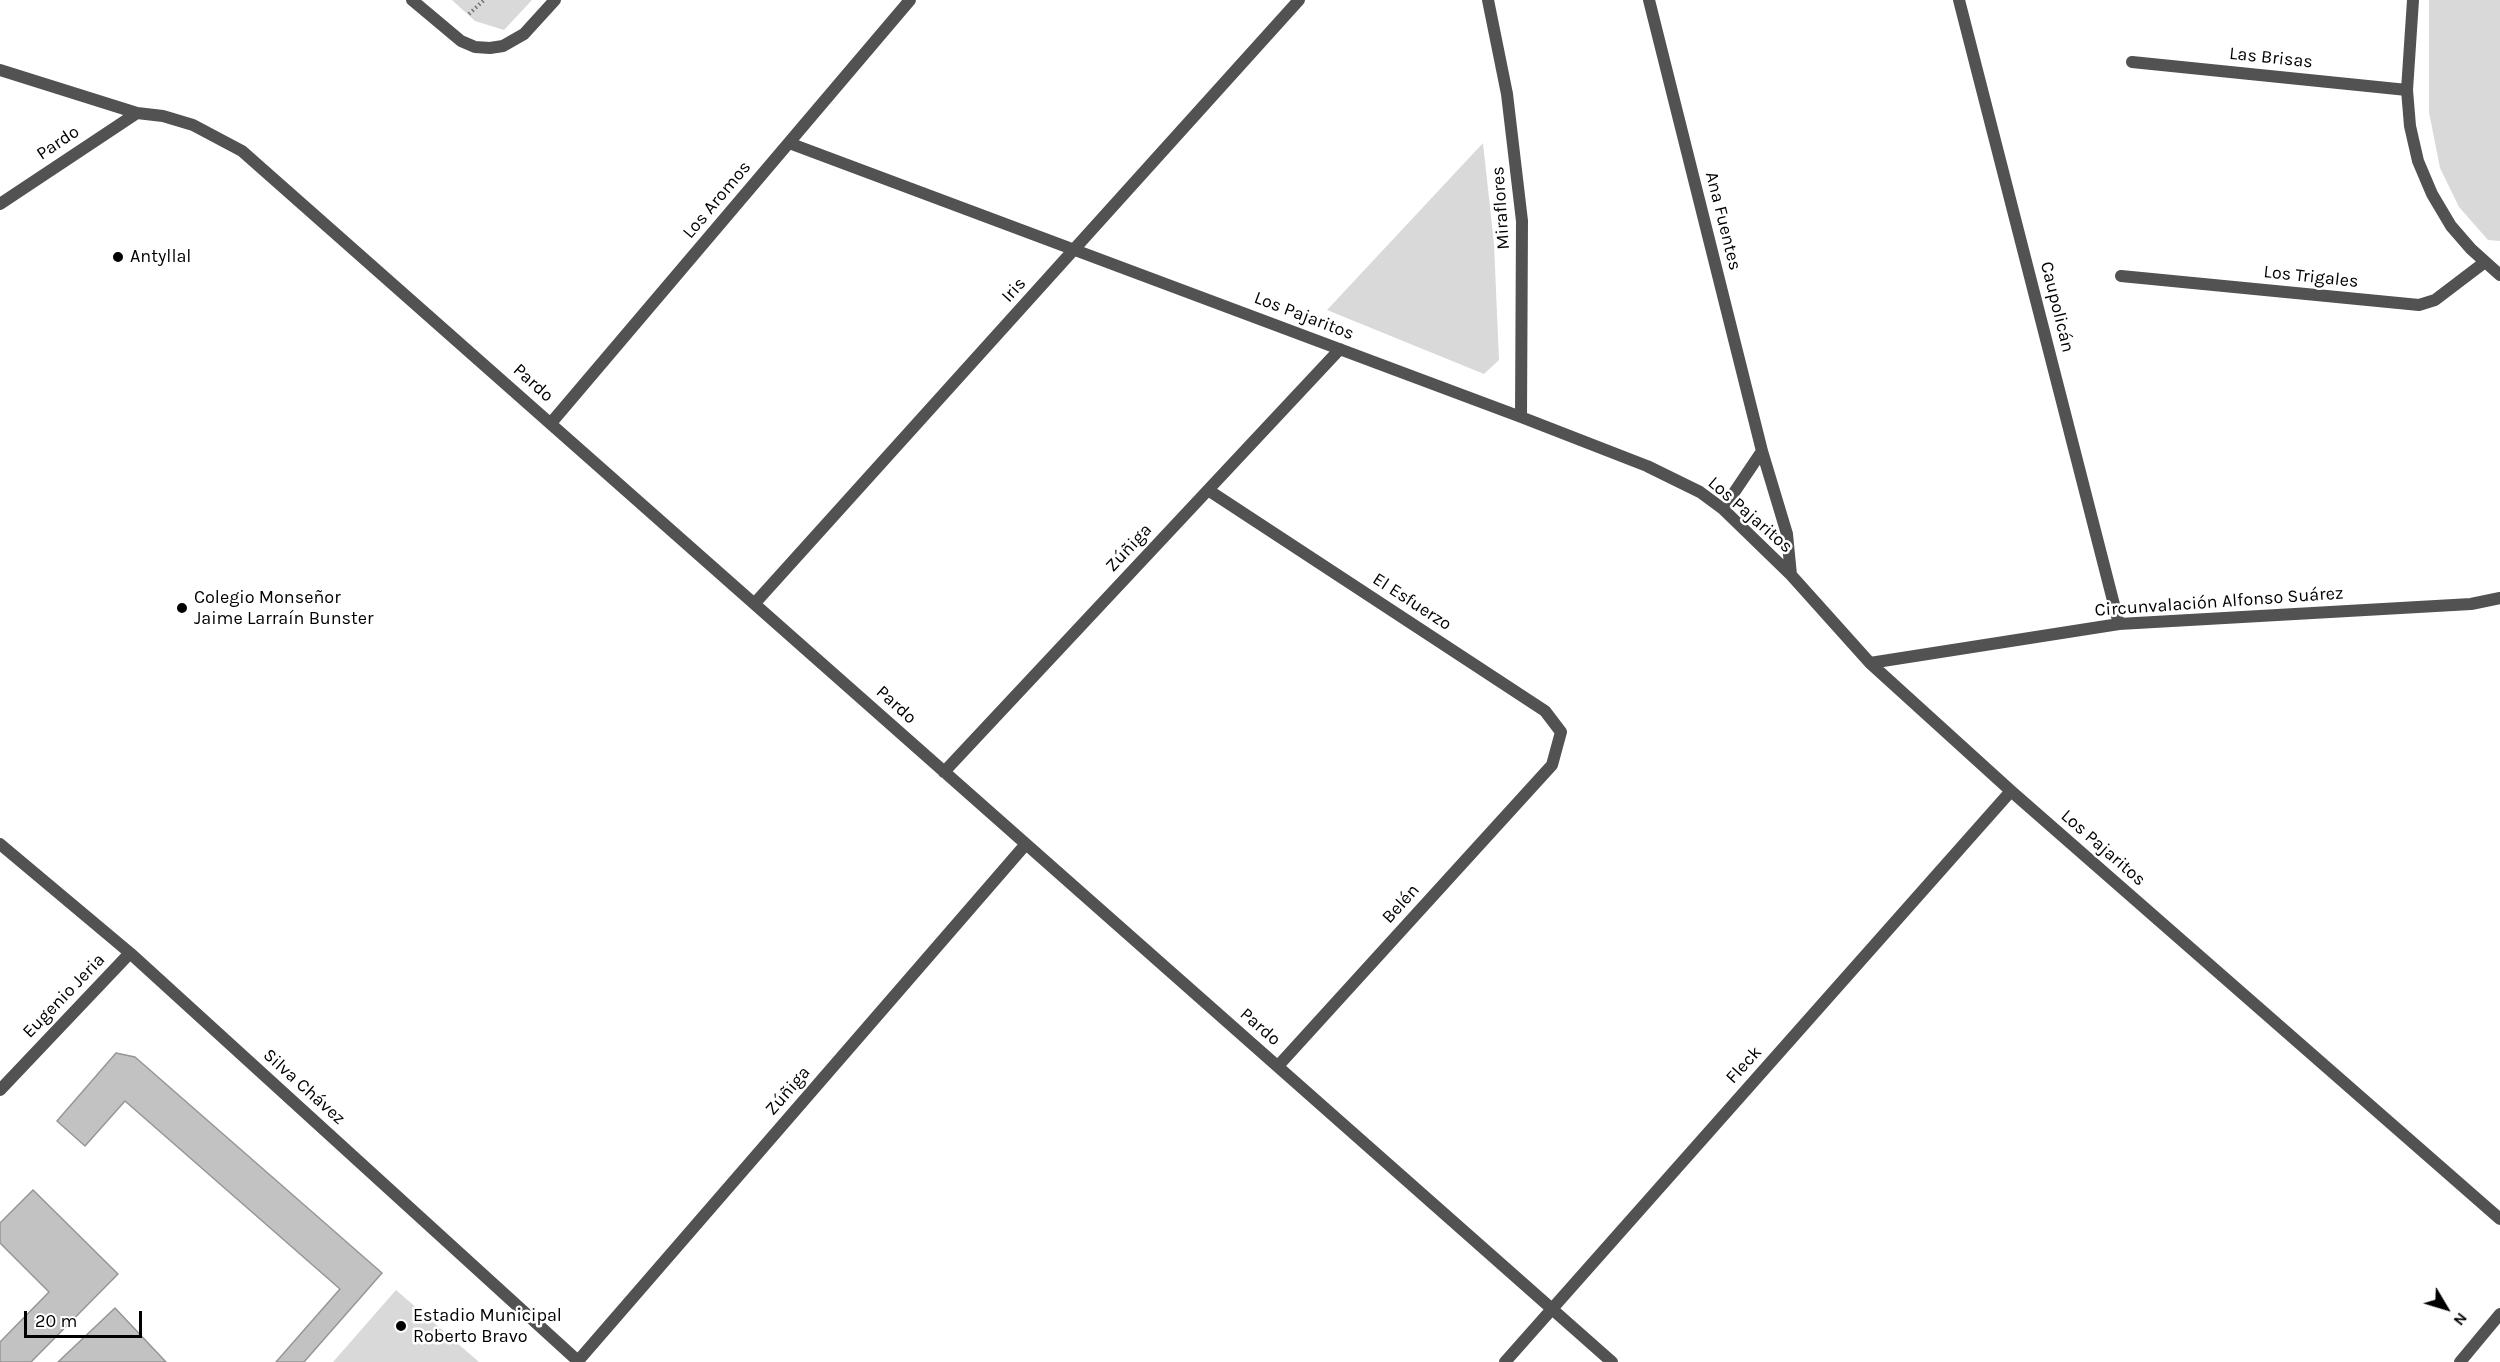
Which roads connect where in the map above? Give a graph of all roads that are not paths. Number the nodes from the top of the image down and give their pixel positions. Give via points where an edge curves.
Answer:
1 (412, 0) edge
2 (555, 0) edge
3 (910, 0) edge
4 (1299, 0) edge
5 (1488, 0) edge
6 (1649, 0) edge
7 (1959, 0) edge
8 (2413, 0) edge
9 (2132, 62) dead end
10 (0, 70) edge
11 (2407, 90) junction
12 (136, 113) junction
13 (789, 143) junction
14 (0, 204) edge
15 (1074, 250) junction
16 (2485, 262) junction
17 (2500, 274) edge
18 (2121, 276) dead end
19 (1340, 349) junction
20 (1521, 417) junction
21 (551, 423) junction
22 (1762, 451) junction
23 (1208, 490) junction
24 (1723, 509) junction
25 (1791, 575) junction
26 (2500, 598) edge
27 (755, 603) junction
28 (2119, 624) junction
29 (1870, 663) junction
30 (1552, 765) joint
31 (944, 772) junction
32 (2011, 791) junction
33 (0, 844) edge
34 (1026, 844) junction
35 (130, 953) junction
36 (1278, 1066) junction
37 (0, 1090) edge
38 (2500, 1219) edge
39 (1551, 1309) junction
40 (2500, 1314) edge
41 (578, 1361) edge
42 (1505, 1362) edge
43 (1612, 1362) edge
44 (2460, 1362) edge

1 - 2 street via 461,41 490,48 503,46 524,34
3 - 13 street, Los Aromos
4 - 15 street, Iris
5 - 20 street, Miraflores via 1507,94 1522,221
6 - 22 street, Ana Fuentes
7 - 28 street, Caupolicán
8 - 11 street
9 - 11 street, Las Brisas
10 - 12 street, Pardo
11 - 16 street via 2418,161 2432,194 2451,226
12 - 14 street, Pardo
12 - 21 street, Pardo via 193,125 242,150
13 - 15 street, Los Pajaritos
13 - 21 street, Los Aromos
15 - 19 street, Los Pajaritos
15 - 27 street, Iris
16 - 17 street
16 - 18 street, Los Trigales via 2436,300 2419,305
19 - 20 street, Los Pajaritos
19 - 23 street, Zúñiga
20 - 24 street, Los Pajaritos via 1674,477
21 - 27 street, Pardo
22 - 24 street
22 - 25 street, Ana Fuentes via 1787,534
23 - 30 street, El Esfuerzo via 1545,711 1561,732
23 - 31 street, Zúñiga
24 - 25 street, Los Pajaritos
25 - 29 street, Los Pajaritos
26 - 28 street, Circunvalación Alfonso Suárez via 2471,604
27 - 31 street, Pardo
28 - 29 street, Circunvalación Alfonso Suárez
29 - 32 street, Los Pajaritos
30 - 36 street, Belén
31 - 34 street, Pardo
32 - 38 street, Los Pajaritos
32 - 39 street, Fleck
33 - 35 street, Silva Chávez
34 - 36 street, Pardo
34 - 41 street, Zúñiga
35 - 37 street, Eugenio Jeria
35 - 41 street, Silva Chávez
36 - 39 street, Pardo
39 - 42 street, Fleck
39 - 43 street, Pardo
40 - 44 street

